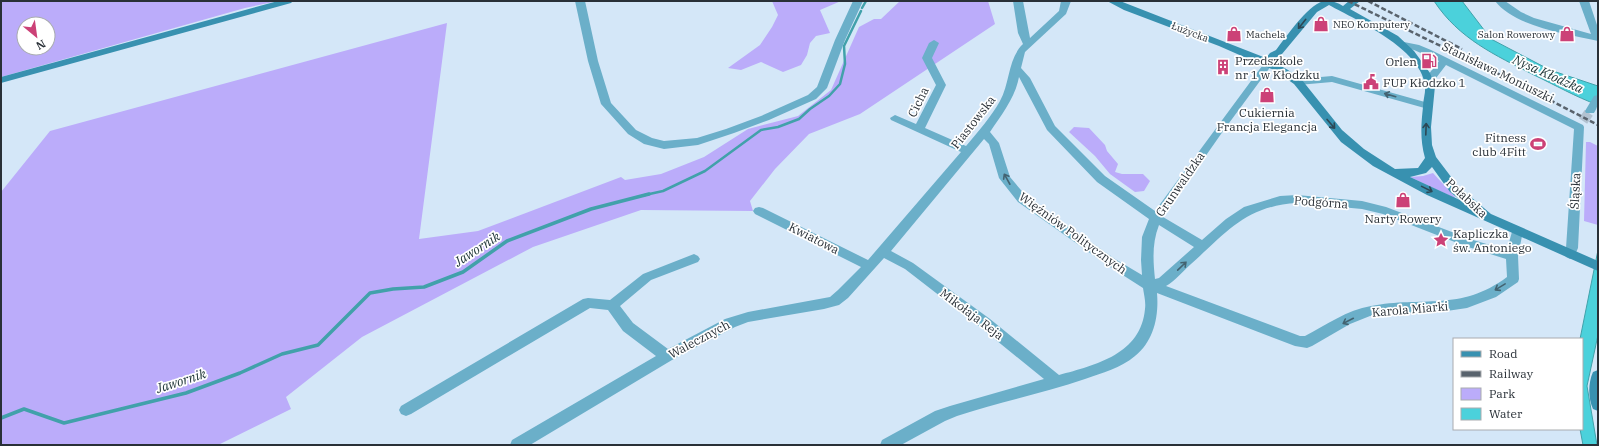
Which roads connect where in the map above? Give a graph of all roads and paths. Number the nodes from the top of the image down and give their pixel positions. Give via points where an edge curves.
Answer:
1 (288, 1) edge
2 (580, 1) edge
3 (858, 1) edge
4 (1018, 1) edge
5 (1066, 1) edge
6 (1112, 1) edge
7 (1329, 1) edge
8 (1355, 1) edge
9 (1500, 1) edge
10 (1584, 1) edge
11 (1344, 9) junction
12 (1598, 37) edge
13 (934, 43) dead end
14 (1028, 44) junction
15 (1404, 45) junction
16 (1279, 52) junction
17 (1445, 60) junction
18 (1268, 64) junction
19 (1016, 68) junction
20 (1295, 79) junction
21 (1, 80) edge
22 (1429, 80) junction
23 (1428, 106) junction
24 (895, 118) dead end
25 (1581, 124) joint
26 (919, 129) junction
27 (984, 132) junction
28 (967, 151) junction
29 (1431, 158) junction
30 (1392, 172) junction
31 (759, 211) dead end
32 (1156, 218) junction
33 (1487, 218) junction
34 (1517, 231) junction
35 (1202, 246) junction
36 (883, 252) junction
37 (1570, 254) junction
38 (1512, 256) junction
39 (694, 259) dead end
40 (1596, 265) edge
41 (869, 266) junction
42 (1149, 285) junction
43 (612, 305) junction
44 (667, 356) junction
45 (1598, 376) edge
46 (1058, 382) junction
47 (1598, 405) edge
48 (406, 410) dead end
49 (517, 445) edge
50 (887, 445) edge

1 - 21 main road
2 - 3 street via 593,62 606,104 632,132 648,141 664,145 698,141 730,131 812,97 822,88
4 - 14 street via 1023,34
5 - 14 street, Piastowska via 1063,12
6 - 18 main road, Łużycka
7 - 11 main road
7 -> 16 main road, Grunwaldzka via 1314,10
8 - 11 main road
9 - 12 street via 1508,9 1533,20
10 - 12 street
11 - 15 main road via 1390,34
13 - 26 street, Cicha via 927,58 941,85
14 - 19 street, Piastowska via 1022,51
15 - 17 street, Stanisława Moniuszki via 1416,47
15 - 22 main road
16 - 18 main road, Grunwaldzka via 1273,55
16 - 20 main road via 1280,62
17 - 22 street
17 - 25 street, Stanisława Moniuszki
18 - 20 main road, Łużycka
18 - 32 street, Grunwaldzka
19 - 27 street, Piastowska via 1012,87 1005,102
19 - 32 street via 1025,78 1051,128 1101,180
23 -> 20 street via 1332,79
20 -> 30 main road via 1342,135
22 - 23 main road, Połabska
29 -> 23 main road, Połabska via 1426,145
24 - 26 street
25 - 37 street, Śląska
26 - 28 street
27 - 28 street, Piastowska
42 -> 27 street, Więźniów Politycznych via 1111,262 1022,199 1005,178 994,143
28 - 36 street, Piastowska
29 - 30 main road via 1420,172
29 - 33 main road, Połabska via 1454,189
30 -> 33 main road
31 - 41 street, Kwiatowa
32 - 35 street
32 - 42 street, Grunwaldzka via 1148,237
33 - 34 main road, Połabska
34 - 37 main road, Połabska
34 - 38 street, Karola Miarki
35 - 38 street, Podgórna via 1248,210 1264,204 1297,199 1362,205 1386,211 1469,243
42 -> 35 street, Podgórna via 1163,282
36 - 41 street, Walecznych
36 - 46 street, Mikołaja Reja via 909,266 985,322
37 - 40 main road, Połabska
38 -> 42 street, Karola Miarki via 1514,278 1480,298 1450,306 1369,312 1307,342 1300,342
39 - 43 street via 647,277
41 - 44 street, Walecznych via 834,301 739,319
42 - 46 street, Grunwaldzka via 1152,308 1150,323 1136,347 1107,366
43 - 44 street via 628,327
43 - 48 street via 588,303
44 - 49 street, Walecznych
45 - 47 main road
46 - 50 street, Grunwaldzka via 955,410

